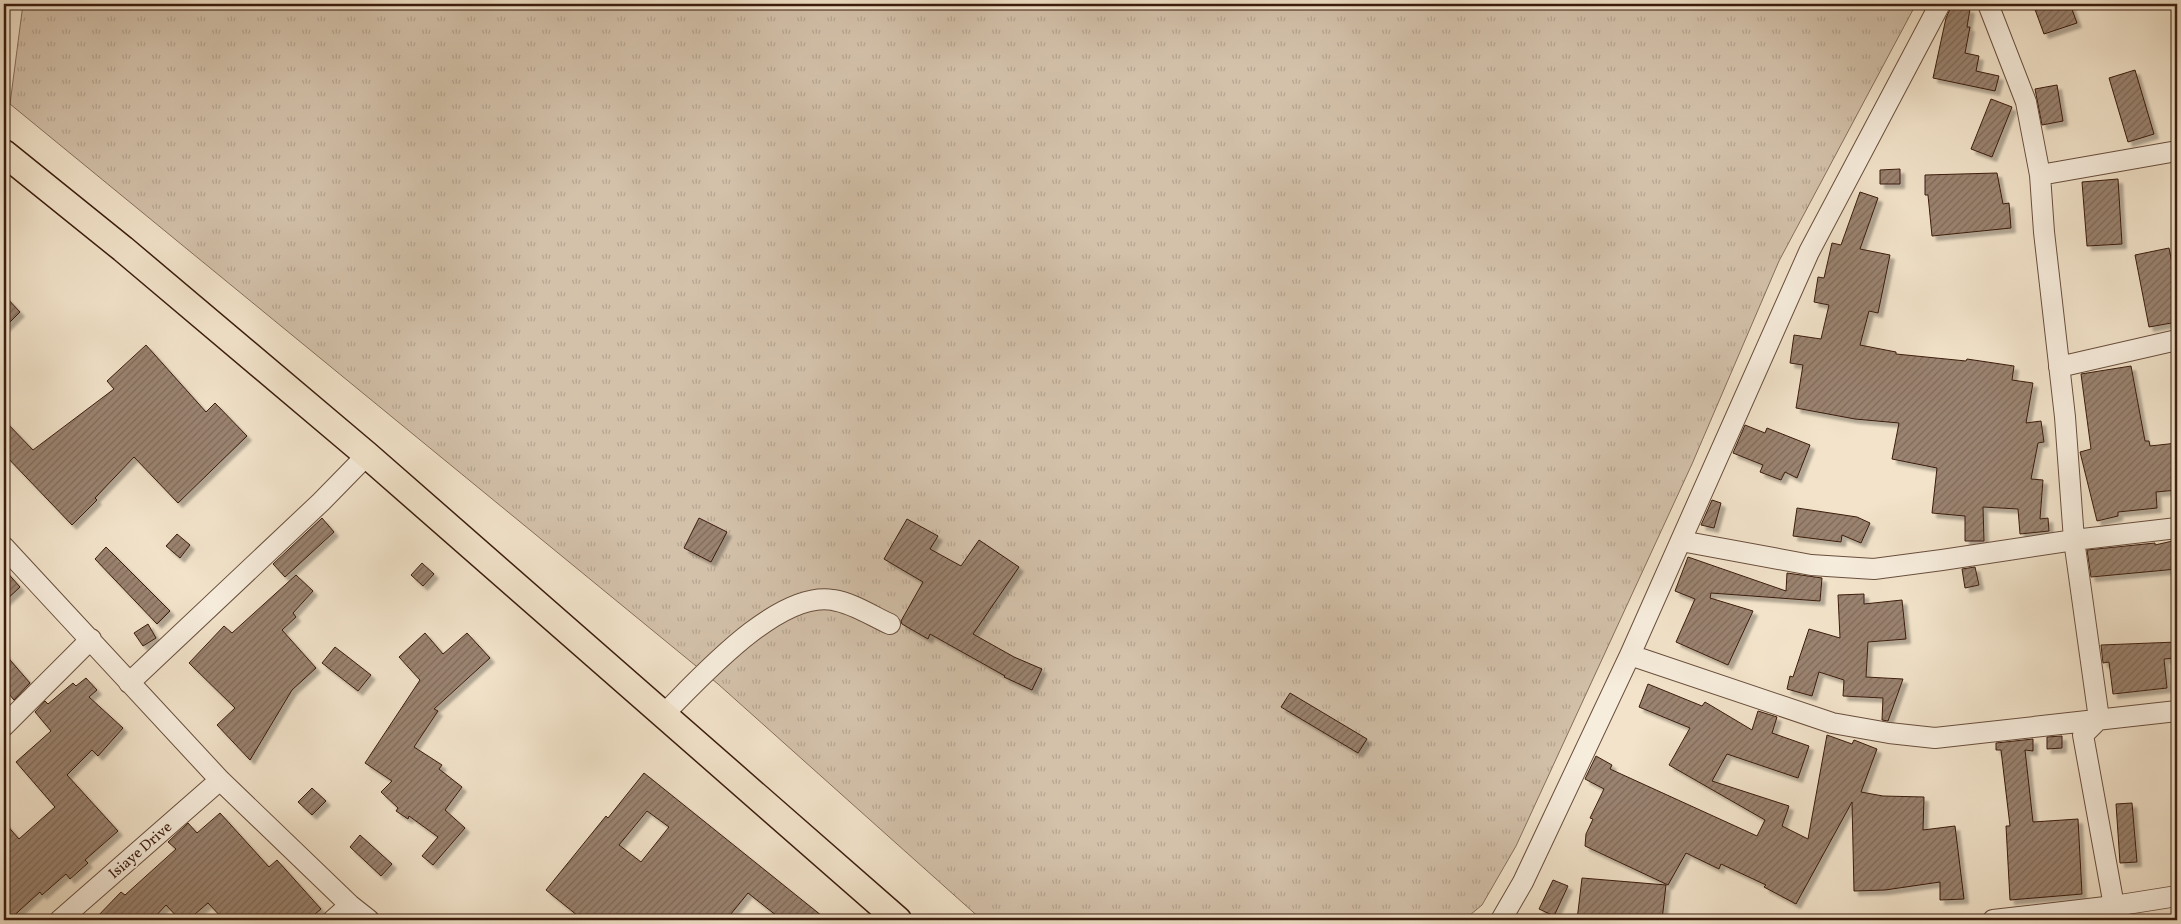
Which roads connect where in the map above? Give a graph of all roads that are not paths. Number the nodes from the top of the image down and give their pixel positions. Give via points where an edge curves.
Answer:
1 (1940, 4) edge
2 (1988, 4) edge
3 (2177, 152) edge
4 (4, 153) edge
5 (2040, 175) junction
6 (2177, 340) edge
7 (2059, 367) junction
8 (367, 455) junction
9 (2177, 528) edge
10 (2074, 540) junction
11 (1681, 542) junction
12 (4, 547) edge
13 (890, 624) dead end
14 (90, 639) junction
15 (1630, 655) junction
16 (129, 683) junction
17 (2177, 711) edge
18 (663, 715) junction
19 (2099, 719) junction
20 (4, 726) edge
21 (220, 780) junction
22 (2177, 896) edge
23 (350, 905) junction
24 (2114, 906) junction
25 (60, 920) edge
26 (333, 920) edge
27 (369, 920) edge
28 (898, 920) edge
29 (1501, 920) edge
30 (1994, 920) edge

1 - 11 street via 1809,252
2 - 5 street via 2026,102
3 - 5 street
4 - 8 main road
5 - 7 street
6 - 7 street
7 - 10 street
8 - 16 street
8 - 18 main road
9 - 10 street
10 - 11 street via 1874,569 1811,566
10 - 19 street
11 - 15 street
12 - 14 street
13 - 18 street via 834,600 807,602 780,613 744,638
14 - 16 street
14 - 20 street
15 - 19 street via 1832,723 1889,733 1935,738
15 - 29 street via 1523,882
16 - 21 street
17 - 19 street
18 - 28 main road
19 - 24 street via 2083,735
21 - 23 street
21 - 25 street, Isiaye Drive
22 - 24 street
23 - 26 street
23 - 27 street
24 - 30 street

